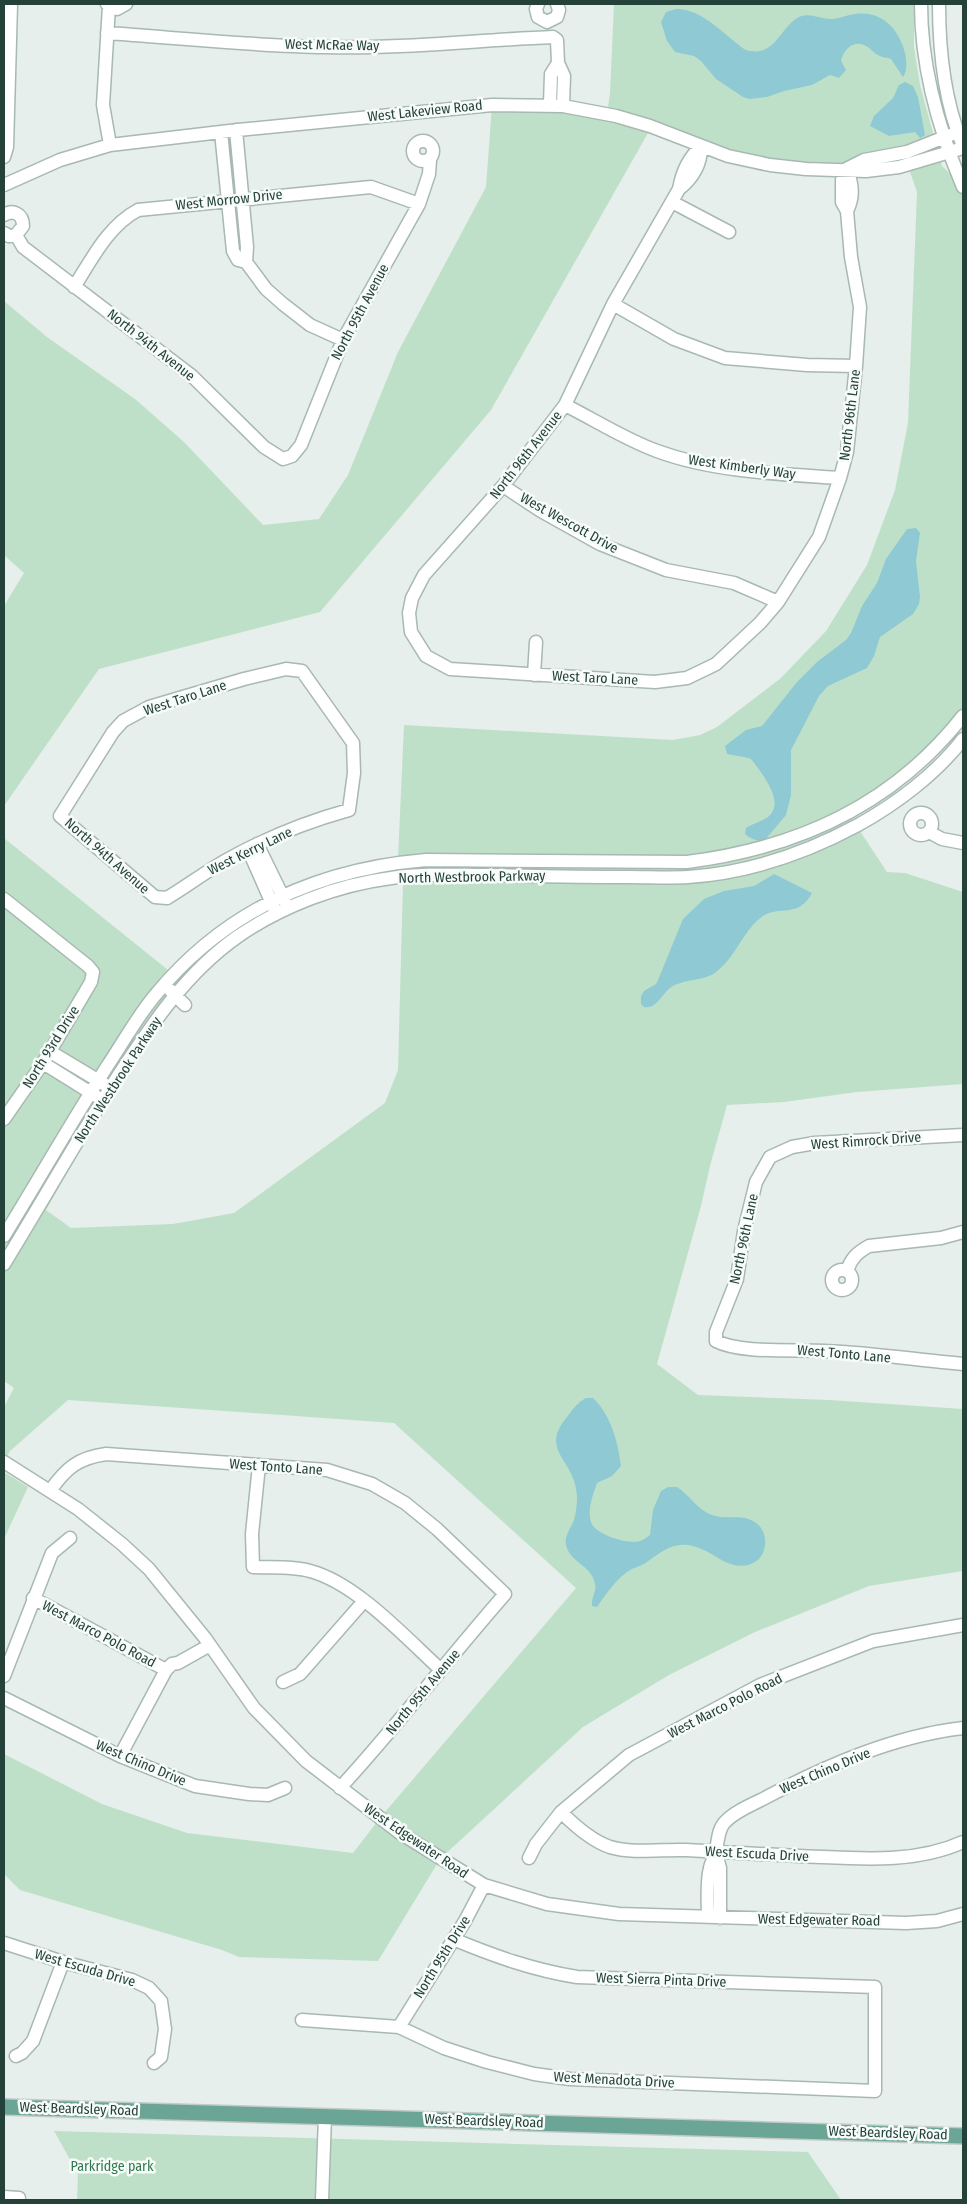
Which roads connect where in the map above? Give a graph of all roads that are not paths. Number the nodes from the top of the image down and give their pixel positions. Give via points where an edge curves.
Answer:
1 (11, 4) edge
2 (126, 4) edge
3 (538, 4) edge
4 (557, 4) edge
5 (921, 4) edge
6 (939, 4) edge
7 (108, 5) edge
8 (547, 22) junction
9 (107, 33) junction
10 (552, 39) junction
11 (558, 62) junction
12 (6, 99) edge
13 (550, 104) junction
14 (563, 106) junction
15 (236, 130) junction
16 (221, 132) junction
17 (960, 132) edge
18 (943, 138) junction
19 (110, 146) junction
20 (701, 147) junction
21 (963, 147) edge
22 (948, 152) junction
23 (4, 157) edge
24 (430, 160) dead end
25 (846, 168) junction
26 (4, 185) edge
27 (963, 187) edge
28 (242, 199) junction
29 (227, 201) junction
30 (672, 202) junction
31 (419, 204) junction
32 (4, 215) edge
33 (729, 232) dead end
34 (10, 234) edge
35 (246, 262) junction
36 (74, 287) junction
37 (613, 304) junction
38 (343, 340) junction
39 (856, 366) junction
40 (565, 405) junction
41 (283, 459) joint
42 (840, 478) junction
43 (503, 486) junction
44 (778, 602) junction
45 (412, 632) joint
46 (536, 642) dead end
47 (534, 674) junction
48 (655, 682) joint
49 (963, 716) edge
50 (963, 739) edge
51 (349, 810) joint
52 (60, 816) joint
53 (929, 832) dead end
54 (963, 843) edge
55 (253, 846) junction
56 (479, 861) junction
57 (592, 862) junction
58 (389, 863) junction
59 (478, 875) junction
60 (592, 877) junction
61 (390, 878) junction
62 (155, 897) joint
63 (276, 898) junction
64 (4, 899) edge
65 (282, 910) junction
66 (164, 985) junction
67 (175, 994) junction
68 (185, 1005) dead end
69 (50, 1051) junction
70 (43, 1063) junction
71 (98, 1080) junction
72 (110, 1088) junction
73 (90, 1092) junction
74 (103, 1100) junction
75 (4, 1120) edge
76 (963, 1135) edge
77 (770, 1157) joint
78 (963, 1232) edge
79 (4, 1236) edge
80 (4, 1264) edge
81 (847, 1270) dead end
82 (725, 1346) joint
83 (963, 1364) edge
84 (4, 1462) edge
85 (259, 1465) junction
86 (50, 1491) junction
87 (70, 1538) dead end
88 (505, 1594) joint
89 (33, 1598) junction
90 (364, 1601) junction
91 (963, 1625) edge
92 (207, 1641) junction
93 (172, 1666) junction
94 (440, 1669) junction
95 (4, 1676) edge
96 (283, 1682) dead end
97 (4, 1698) edge
98 (963, 1728) edge
99 (120, 1756) junction
100 (285, 1788) dead end
101 (340, 1788) junction
102 (560, 1812) junction
103 (963, 1842) edge
104 (716, 1853) junction
105 (529, 1858) dead end
106 (484, 1885) junction
107 (963, 1914) edge
108 (714, 1918) junction
109 (452, 1939) junction
110 (4, 1943) edge
111 (63, 1962) junction
112 (302, 2020) dead end
113 (398, 2027) junction
114 (16, 2056) dead end
115 (154, 2063) dead end
116 (875, 2091) joint
117 (4, 2106) edge
118 (325, 2116) junction
119 (963, 2136) edge
120 (4, 2197) edge
121 (18, 2199) edge
122 (322, 2200) edge

1 - 12 street
2 - 7 street via 117,9
3 - 8 street via 538,17
4 - 8 street via 557,17
5 - 18 street via 927,78
6 - 17 street via 942,66 948,101
7 - 9 street
8 - 10 street
9 - 10 street, West McRae Way via 325,47 425,46 487,40
9 - 19 street via 103,105
10 - 11 street
11 - 13 street via 551,74
11 - 14 street via 564,76
12 - 23 street via 7,147
13 - 14 street, West Lakeview Road
13 - 15 street, West Lakeview Road via 492,105
14 - 20 street, West Lakeview Road via 628,120
15 - 16 street, West Lakeview Road
15 - 28 street
16 - 19 street, West Lakeview Road
16 - 29 street
17 - 18 street, West Lakeview Road
17 - 21 street
18 - 22 street
18 - 25 street, West Lakeview Road via 907,152 864,160
19 - 26 street, West Lakeview Road via 60,160
20 - 25 street, West Lakeview Road via 770,165 806,169
20 - 30 street, North 96th Avenue via 692,155
21 - 22 street, West Lakeview Road
22 - 25 street, West Lakeview Road via 899,167 866,171
22 - 27 street
24 - 31 street, North 95th Avenue
25 - 39 street, North 96th Lane via 852,180 852,202 847,212 860,307
28 - 29 street, West Morrow Drive
28 - 31 street, West Morrow Drive via 371,187
28 - 35 street
29 - 35 street via 233,251 238,260
29 - 36 street, West Morrow Drive via 138,210 126,216 106,237
30 - 33 street
30 - 37 street, North 96th Avenue
31 - 38 street, North 95th Avenue
32 - 34 street, North 94th Avenue via 12,212 22,218 22,230
34 - 36 street, North 94th Avenue
35 - 38 street via 266,289 310,325
36 - 41 street, North 94th Avenue via 192,376 264,447
37 - 39 street via 674,339 725,358
37 - 40 street, North 96th Avenue
38 - 41 street, North 95th Avenue via 301,445 292,456
39 - 42 street, North 96th Lane via 852,418
40 - 42 street, West Kimberly Way via 656,451 705,464
40 - 43 street, North 96th Avenue
42 - 44 street, North 96th Lane via 819,537
43 - 44 street, West Wescott Drive via 600,544 666,570 734,583
43 - 45 street, North 96th Avenue via 424,575 412,598 409,613
44 - 48 street, North 96th Lane via 716,664 688,678
45 - 47 street, West Taro Lane via 426,656 450,669
46 - 47 street, West Taro Lane
47 - 48 street, West Taro Lane
49 - 57 street, North Westbrook Parkway via 948,735 895,783 857,809 798,837 744,853 688,862
50 - 60 street, North Westbrook Parkway via 930,773 878,813 803,851 747,867 688,877
51 - 52 street, West Taro Lane via 354,773 353,743 302,671 286,669 150,707 122,721
51 - 55 street, West Kerry Lane
52 - 62 street, North 94th Avenue
53 - 54 street via 942,839
55 - 62 street, West Kerry Lane via 167,898
55 - 63 street
56 - 57 street, North Westbrook Parkway
56 - 58 street, North Westbrook Parkway
56 - 59 street
57 - 60 street
58 - 61 street
58 - 63 street, North Westbrook Parkway via 331,877
59 - 60 street, North Westbrook Parkway
59 - 61 street, North Westbrook Parkway
61 - 65 street, North Westbrook Parkway via 335,890
63 - 65 street
63 - 66 street, North Westbrook Parkway via 225,928
64 - 69 street, North 93rd Drive via 93,972 91,982
65 - 67 street, North Westbrook Parkway via 234,940
66 - 67 street
66 - 71 street, North Westbrook Parkway
67 - 68 street
67 - 72 street, North Westbrook Parkway
69 - 70 street, North 93rd Drive
69 - 71 street
70 - 73 street
70 - 75 street, North 93rd Drive
71 - 72 street
71 - 73 street, North Westbrook Parkway
72 - 74 street, North Westbrook Parkway
73 - 74 street
73 - 79 street, North Westbrook Parkway
74 - 80 street, North Westbrook Parkway
76 - 77 street, West Rimrock Drive via 815,1143 792,1147
77 - 82 street, North 96th Lane via 756,1182 737,1279 716,1332 716,1341
78 - 81 street via 941,1238 869,1246 860,1250
82 - 83 street, West Tonto Lane via 827,1351
84 - 86 street, West Edgewater Road
85 - 86 street, West Tonto Lane via 106,1454 92,1456 70,1468
85 - 88 street, West Tonto Lane via 327,1470 372,1484 405,1504 436,1529
85 - 90 street via 252,1534 253,1567 308,1570 330,1577
86 - 92 street, West Edgewater Road via 122,1544 167,1590
87 - 89 street via 52,1553
88 - 94 street, North 95th Avenue
89 - 93 street, West Marco Polo Road
89 - 95 street
90 - 94 street
90 - 96 street via 300,1674
91 - 102 street, West Marco Polo Road via 873,1641 760,1686 629,1755
92 - 93 street
92 - 101 street, West Edgewater Road via 254,1708 306,1761
93 - 99 street
94 - 101 street, North 95th Avenue
97 - 99 street, West Chino Drive
98 - 104 street, West Chino Drive via 899,1741 783,1788 724,1822
99 - 100 street, West Chino Drive via 195,1786 268,1795
101 - 106 street, West Edgewater Road via 407,1838
102 - 104 street, West Escuda Drive via 575,1827 610,1847
102 - 105 street, West Marco Polo Road
103 - 104 street, West Escuda Drive via 930,1855 907,1857
104 - 108 street via 720,1868
106 - 108 street, West Edgewater Road via 547,1904 620,1914
106 - 109 street, North 95th Drive
107 - 108 street, West Edgewater Road via 937,1921 906,1922
109 - 113 street, North 95th Drive
109 - 116 street, West Sierra Pinta Drive via 507,1961 577,1977 875,1987
110 - 111 street, West Escuda Drive
111 - 114 street via 33,2041
111 - 115 street, West Escuda Drive via 132,1980 149,1988 161,2001 165,2028 161,2056
112 - 113 street, West Menadota Drive
113 - 116 street, West Menadota Drive via 444,2048 487,2062 570,2080
117 - 118 main road, West Beardsley Road
118 - 119 main road, West Beardsley Road
118 - 122 street
120 - 121 street

